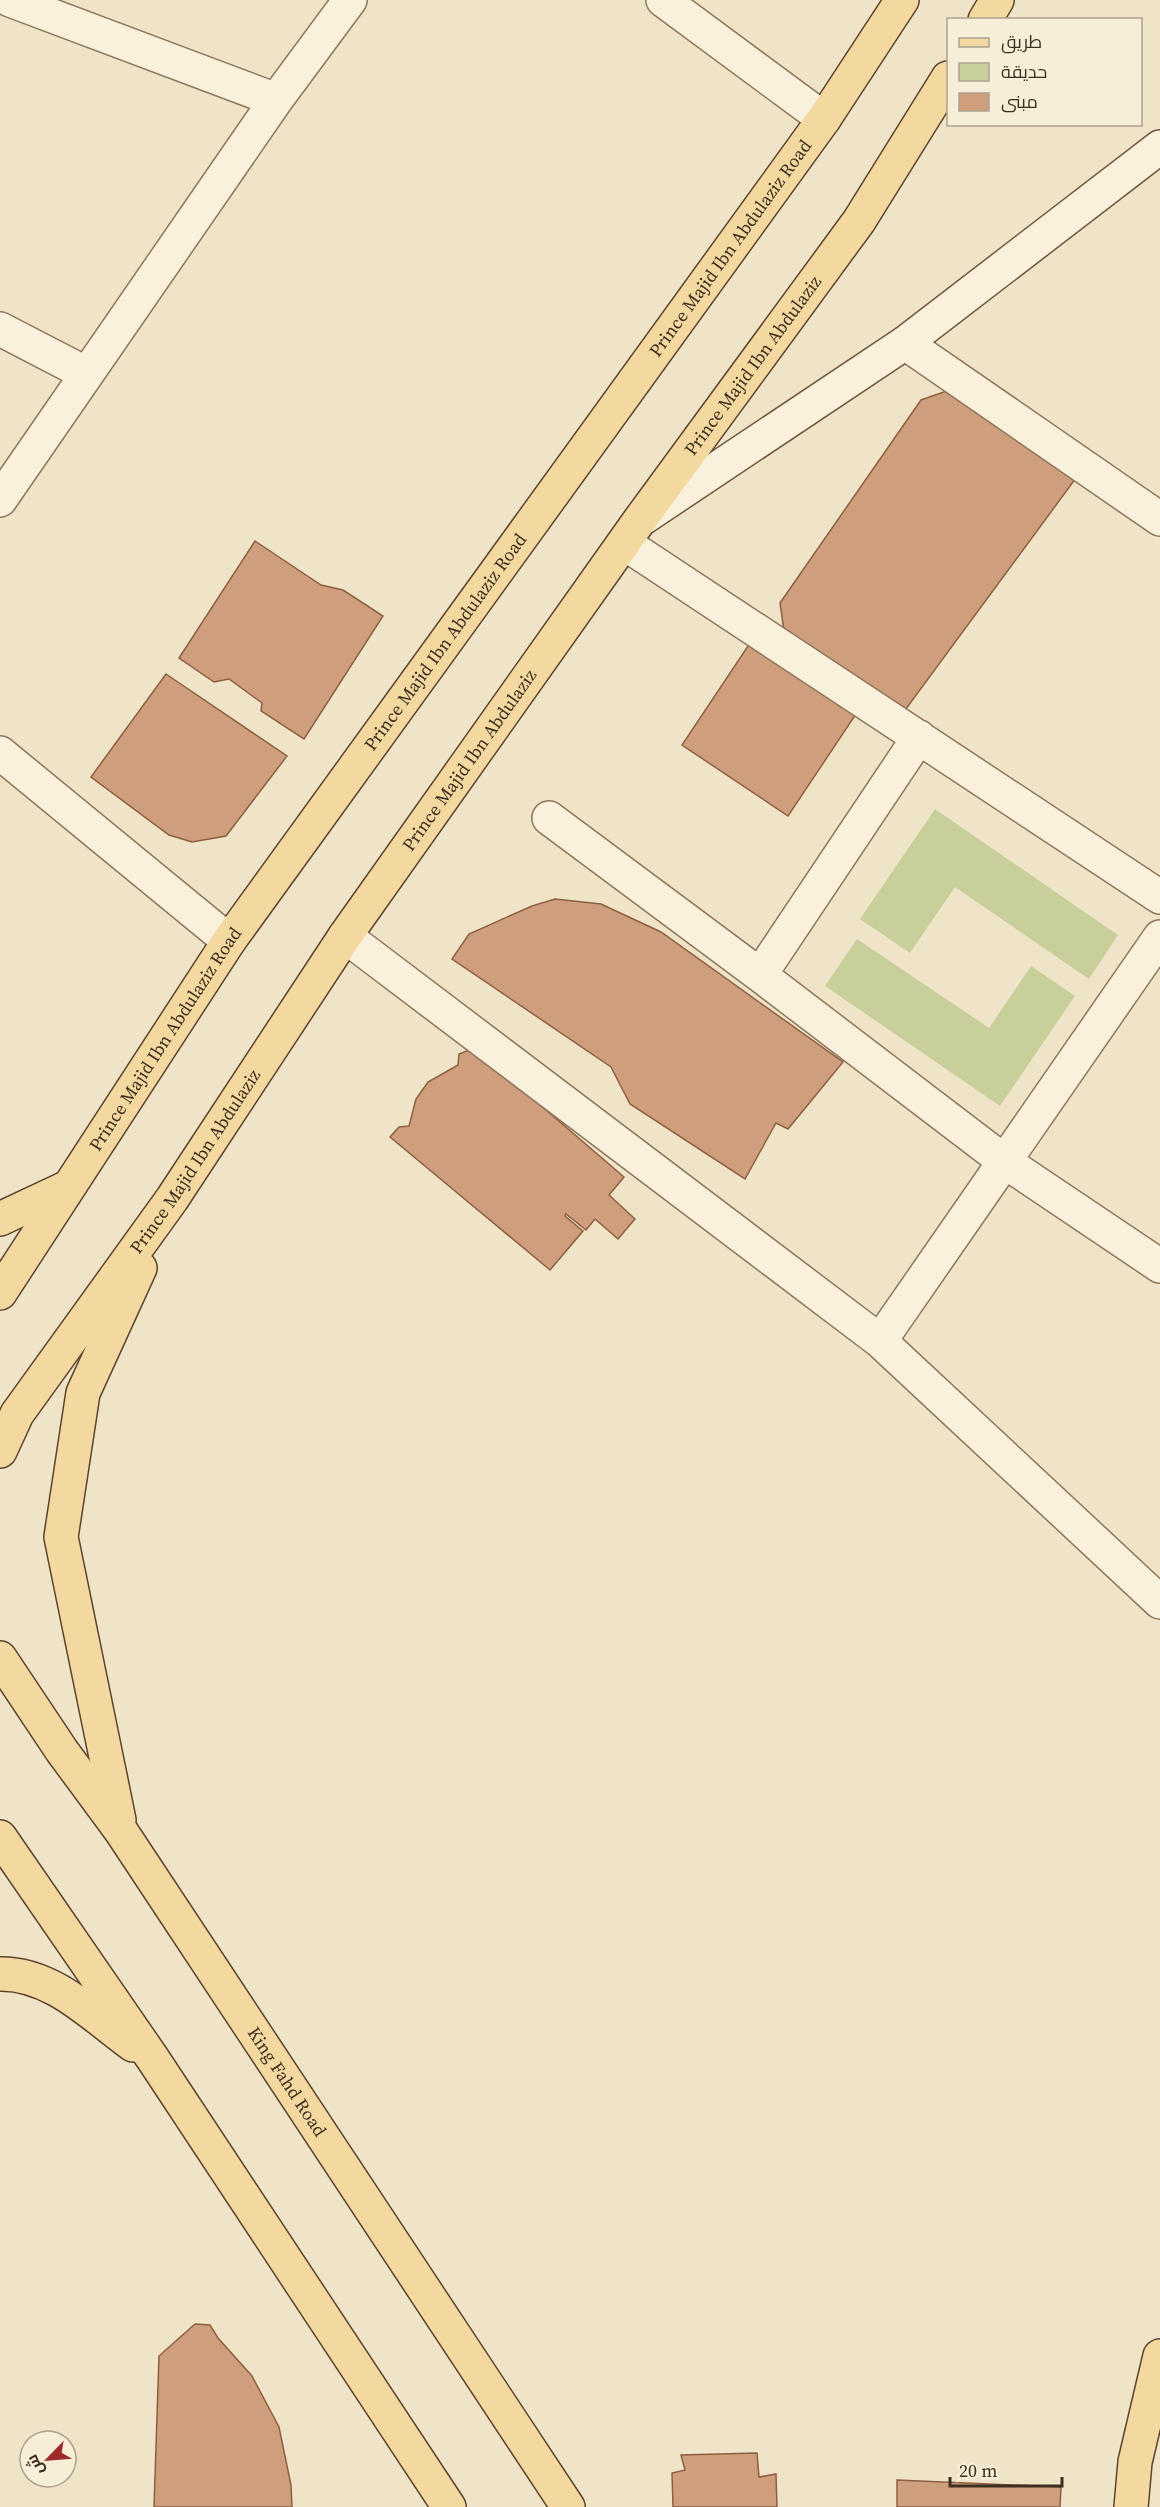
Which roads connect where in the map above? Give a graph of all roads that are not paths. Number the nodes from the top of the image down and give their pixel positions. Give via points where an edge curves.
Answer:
1 (10, 0) edge
2 (350, 0) edge
3 (663, 0) edge
4 (902, 0) edge
5 (997, 0) edge
6 (986, 18) edge
7 (947, 80) edge
8 (276, 100) junction
9 (824, 119) junction
10 (1160, 147) edge
11 (0, 329) edge
12 (905, 343) junction
13 (87, 374) junction
14 (0, 500) edge
15 (1160, 519) edge
16 (632, 532) junction
17 (919, 737) junction
18 (0, 753) edge
19 (549, 819) dead end
20 (1160, 897) edge
21 (345, 936) junction
22 (1160, 937) edge
23 (229, 940) junction
24 (760, 975) junction
25 (1004, 1161) junction
26 (66, 1188) junction
27 (172, 1199) junction
28 (0, 1219) edge
29 (1160, 1266) edge
30 (0, 1293) edge
31 (880, 1341) junction
32 (0, 1451) edge
33 (1160, 1602) edge
34 (0, 1658) edge
35 (121, 1831) junction
36 (0, 1837) edge
37 (0, 1974) edge
38 (153, 2059) junction
39 (1160, 2356) edge
40 (449, 2507) edge
41 (568, 2507) edge
42 (1131, 2507) edge

1 - 8 street
2 - 8 street
3 - 9 street
4 - 9 main road, Prince Majid Ibn Abdulaziz Road
5 - 6 main road
7 - 16 main road, Prince Majid Ibn Abdulaziz via 859,221
8 - 13 street
9 - 23 main road, Prince Majid Ibn Abdulaziz Road
10 - 12 street
11 - 13 street
12 - 15 street
12 - 16 street
13 - 14 street
16 - 17 street
16 - 21 main road, Prince Majid Ibn Abdulaziz
17 - 20 street
17 - 24 street
18 - 23 street
19 - 24 street
21 - 27 main road, Prince Majid Ibn Abdulaziz
21 - 31 street
22 - 25 street
23 - 26 main road, Prince Majid Ibn Abdulaziz Road
24 - 25 street
25 - 29 street
25 - 31 street
26 - 28 main road
26 - 30 main road, Prince Majid Ibn Abdulaziz Road
27 - 32 main road, Prince Majid Ibn Abdulaziz via 17,1414
27 - 35 main road via 83,1393 61,1537
31 - 33 street
34 - 35 main road, King Fahd Road
35 - 41 main road, King Fahd Road
36 - 38 main road
37 - 38 main road via 52,1985
38 - 40 main road
39 - 42 main road via 1135,2462

